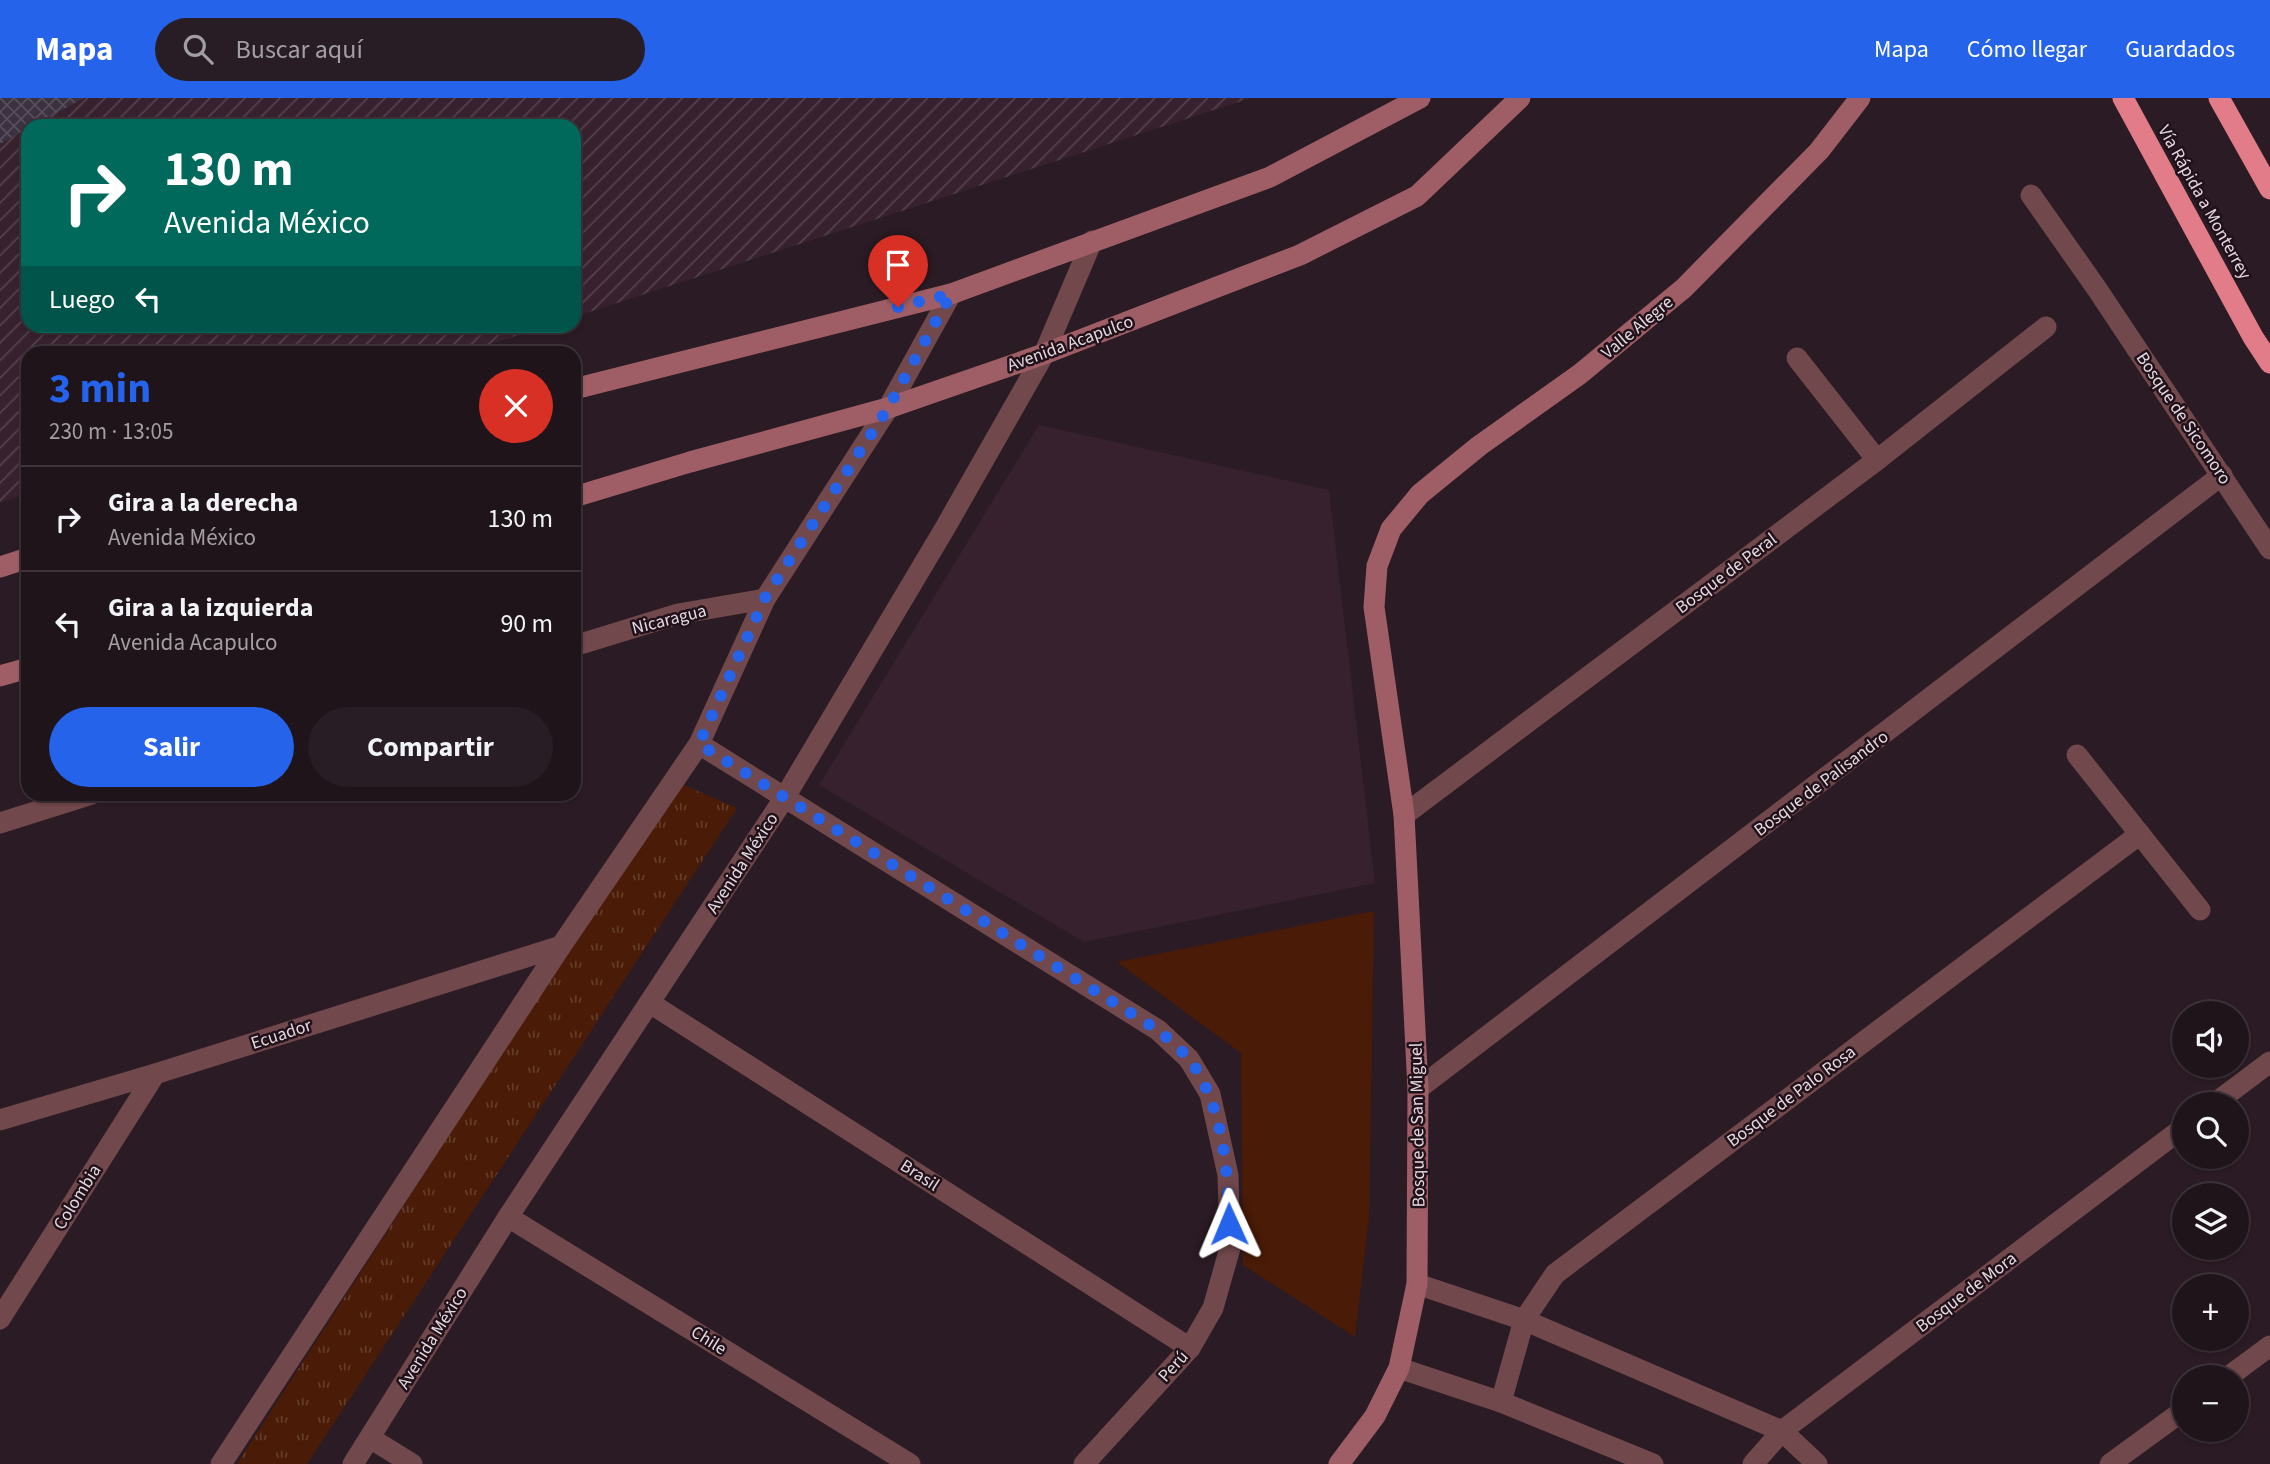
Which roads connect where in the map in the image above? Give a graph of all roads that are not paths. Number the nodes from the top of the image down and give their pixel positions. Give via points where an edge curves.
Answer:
1 (1420, 98) edge
2 (1520, 98) edge
3 (1860, 98) edge
4 (2123, 98) edge
5 (2219, 98) edge
6 (2270, 189) edge
7 (2031, 195) dead end
8 (1092, 241) junction
9 (951, 294) junction
10 (2046, 327) dead end
11 (1044, 354) junction
12 (1797, 358) dead end
13 (2270, 363) edge
14 (581, 388) edge
15 (888, 408) junction
16 (1877, 460) junction
17 (2222, 475) junction
18 (581, 495) edge
19 (1391, 529) joint
20 (2270, 548) edge
21 (21, 560) edge
22 (0, 567) edge
23 (765, 598) junction
24 (581, 644) edge
25 (21, 670) edge
26 (0, 676) edge
27 (699, 744) junction
28 (2077, 755) dead end
29 (785, 797) junction
30 (70, 801) edge
31 (1404, 815) junction
32 (0, 823) edge
33 (2140, 834) junction
34 (2200, 910) dead end
35 (561, 946) junction
36 (650, 1003) junction
37 (2270, 1062) edge
38 (155, 1074) junction
39 (1418, 1089) junction
40 (2230, 1092) edge
41 (0, 1120) edge
42 (2172, 1136) edge
43 (508, 1217) junction
44 (1417, 1284) junction
45 (0, 1319) edge
46 (1524, 1320) junction
47 (2270, 1346) edge
48 (1190, 1348) junction
49 (2244, 1365) edge
50 (1399, 1368) junction
51 (1501, 1402) junction
52 (2172, 1419) edge
53 (1782, 1431) junction
54 (370, 1438) junction
55 (1612, 1457) edge
56 (221, 1464) edge
57 (354, 1464) edge
58 (412, 1464) edge
59 (910, 1464) edge
60 (1084, 1464) edge
61 (1339, 1464) edge
62 (1653, 1464) edge
63 (1753, 1464) edge
64 (1817, 1464) edge
65 (2110, 1464) edge

1 - 8 street via 1270,177
2 - 11 street, Avenida Acapulco via 1417,196 1300,256
3 - 19 street, Valle Alegre via 1819,151 1684,288 1580,374 1420,494
4 - 13 highway, Vía Rápida a Monterrey
5 - 6 highway
7 - 17 street, Bosque de Sicomoro
8 - 9 street
8 - 11 street, Avenida México
9 - 14 street
9 - 15 street
10 - 16 street, Bosque de Peral
11 - 15 street, Avenida Acapulco
11 - 29 street, Avenida México
12 - 16 street
15 - 18 street, Avenida Acapulco
15 - 23 street
16 - 31 street, Bosque de Peral
17 - 20 street, Bosque de Sicomoro
17 - 39 street, Bosque de Palisandro
19 - 31 street, Bosque de San Miguel via 1377,566 1374,607
21 - 22 street
23 - 24 street, Nicaragua via 678,614
23 - 27 street
25 - 26 street
27 - 29 street, Perú
27 - 35 street
28 - 33 street
29 - 36 street, Avenida México
29 - 48 street, Perú via 1158,1030 1189,1059 1210,1094 1221,1140 1228,1175 1230,1248 1213,1308
30 - 32 street
31 - 39 street, Bosque de San Miguel
33 - 34 street
33 - 46 street, Bosque de Palo Rosa via 1555,1274
35 - 38 street, Ecuador
35 - 56 street
36 - 43 street, Avenida México
36 - 48 street, Brasil
37 - 40 street
38 - 41 street, Ecuador
38 - 45 street, Colombia
39 - 44 street, Bosque de San Miguel
42 - 53 street, Bosque de Mora
43 - 54 street, Avenida México
43 - 59 street, Chile
44 - 46 street
44 - 50 street, Bosque de San Miguel
46 - 51 street, Bosque de Palo Rosa
46 - 53 street
47 - 49 street
48 - 60 street, Perú
50 - 51 street
50 - 61 street, Bosque de San Miguel via 1375,1416
51 - 55 street
52 - 65 street
53 - 63 street, Bosque de Mora
53 - 64 street
54 - 57 street, Avenida México
54 - 58 street
55 - 62 street

